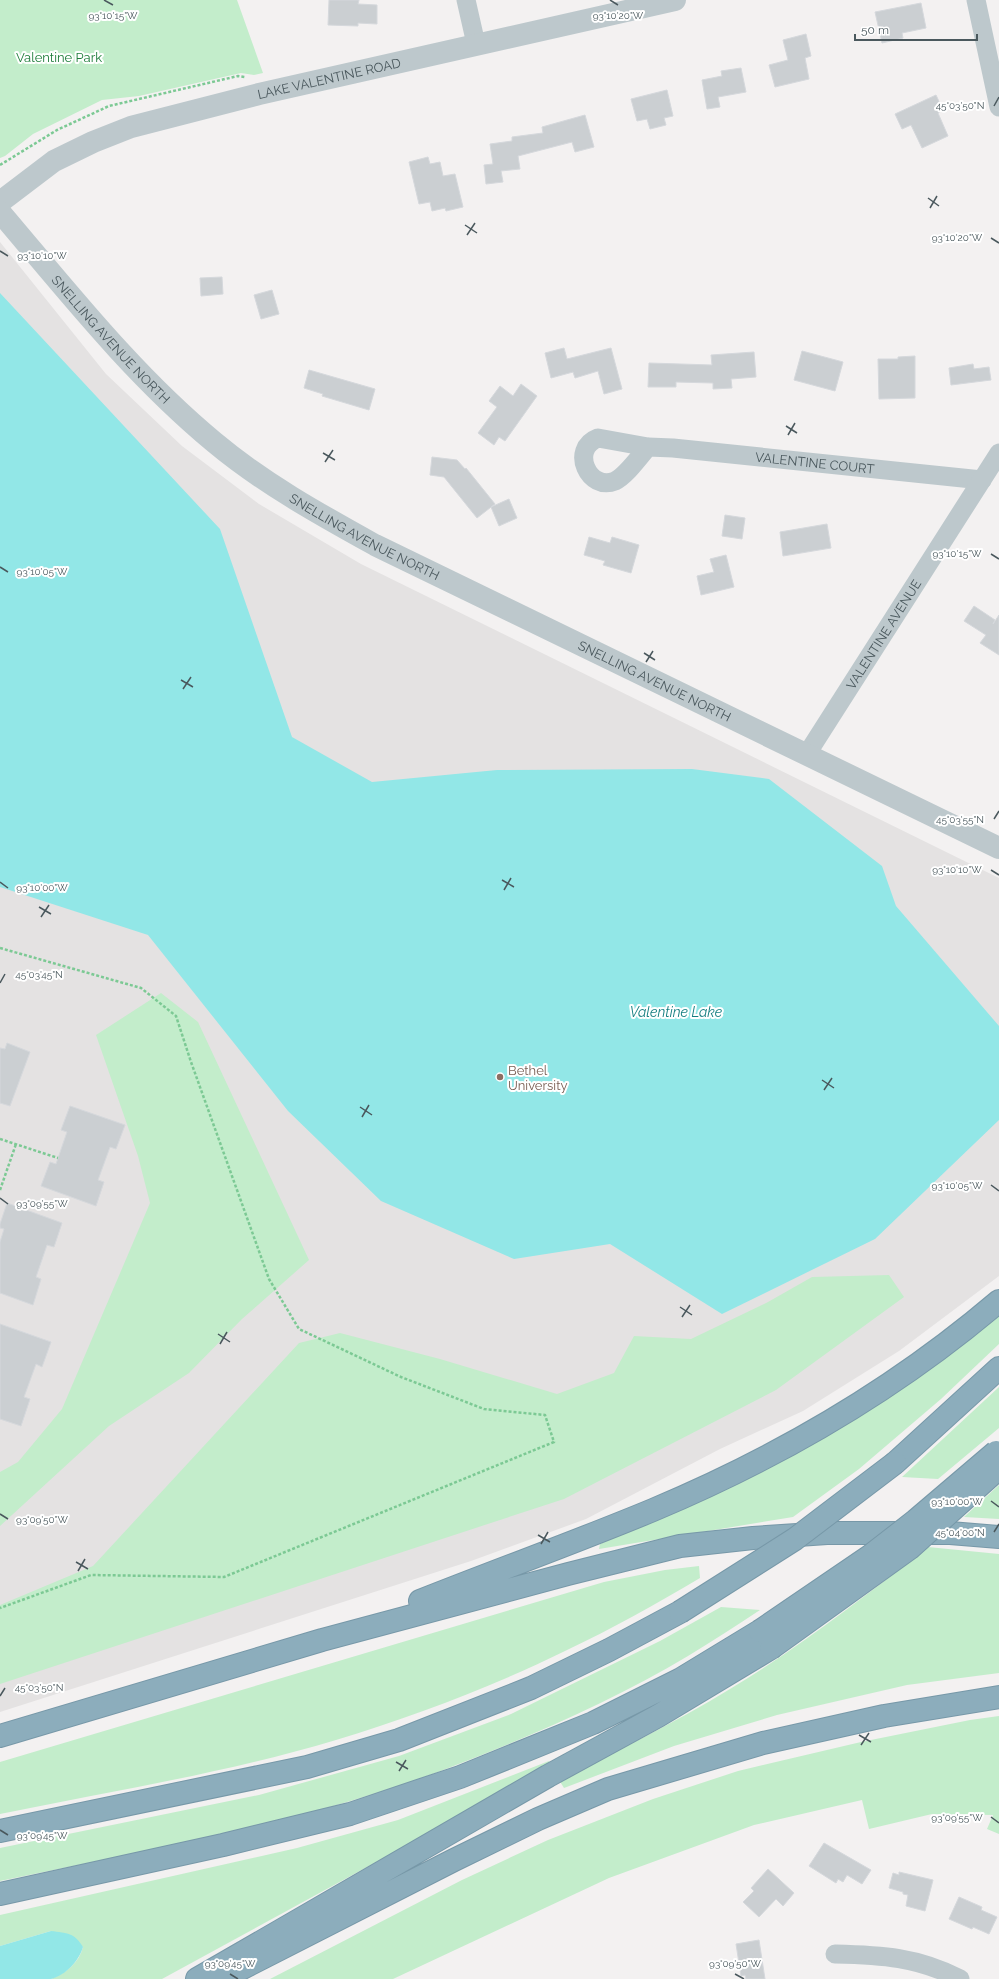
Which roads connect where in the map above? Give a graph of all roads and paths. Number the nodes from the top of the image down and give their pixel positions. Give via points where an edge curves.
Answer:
1 (466, 0) edge
2 (675, 0) edge
3 (976, 0) edge
4 (476, 44) junction
5 (109, 106) dead end
6 (999, 107) edge
7 (0, 165) edge
8 (0, 202) edge
9 (0, 212) edge
10 (648, 447) dead end
11 (999, 453) edge
12 (982, 480) junction
13 (807, 754) junction
14 (999, 848) edge
15 (0, 948) edge
16 (0, 1139) edge
17 (16, 1144) junction
18 (58, 1158) dead end
19 (0, 1190) edge
20 (999, 1300) edge
21 (999, 1368) edge
22 (998, 1456) edge
23 (999, 1537) edge
24 (0, 1608) edge
25 (322, 1640) junction
26 (765, 1640) junction
27 (999, 1697) edge
28 (0, 1736) edge
29 (0, 1831) edge
30 (0, 1894) edge
31 (835, 1954) dead end
32 (197, 1979) edge
33 (222, 1979) edge
34 (960, 1979) edge

1 - 4 street
2 - 4 street, LAKE VALENTINE ROAD
3 - 6 street
4 - 8 street, LAKE VALENTINE ROAD via 259,94 131,128 93,142 54,161
5 - 7 path via 57,130
9 - 13 street, SNELLING AVENUE NORTH via 92,321 147,380 214,442 304,506 374,545
10 - 12 street, VALENTINE COURT
11 - 12 street, VALENTINE AVENUE
12 - 13 street, VALENTINE AVENUE
13 - 14 street, SNELLING AVENUE NORTH
15 - 24 path via 140,988 176,1016 269,1279 298,1329 401,1377 484,1409 545,1415 554,1442 224,1576 91,1575
16 - 17 path
17 - 18 path
17 - 19 path
20 - 25 highway via 934,1351 875,1392 826,1423 751,1463 655,1509
21 - 29 highway, bridge via 895,1463 795,1539 680,1612 531,1688 399,1740 307,1767
22 - 26 highway, bridge via 910,1548
23 - 25 highway via 950,1533 827,1533 680,1546
25 - 28 highway
26 - 30 highway via 593,1723 460,1777 342,1816 223,1846
26 - 32 highway via 652,1720 555,1772
27 - 33 highway via 884,1716 770,1742 608,1789 538,1819 454,1860
31 - 34 street via 897,1957 929,1965

